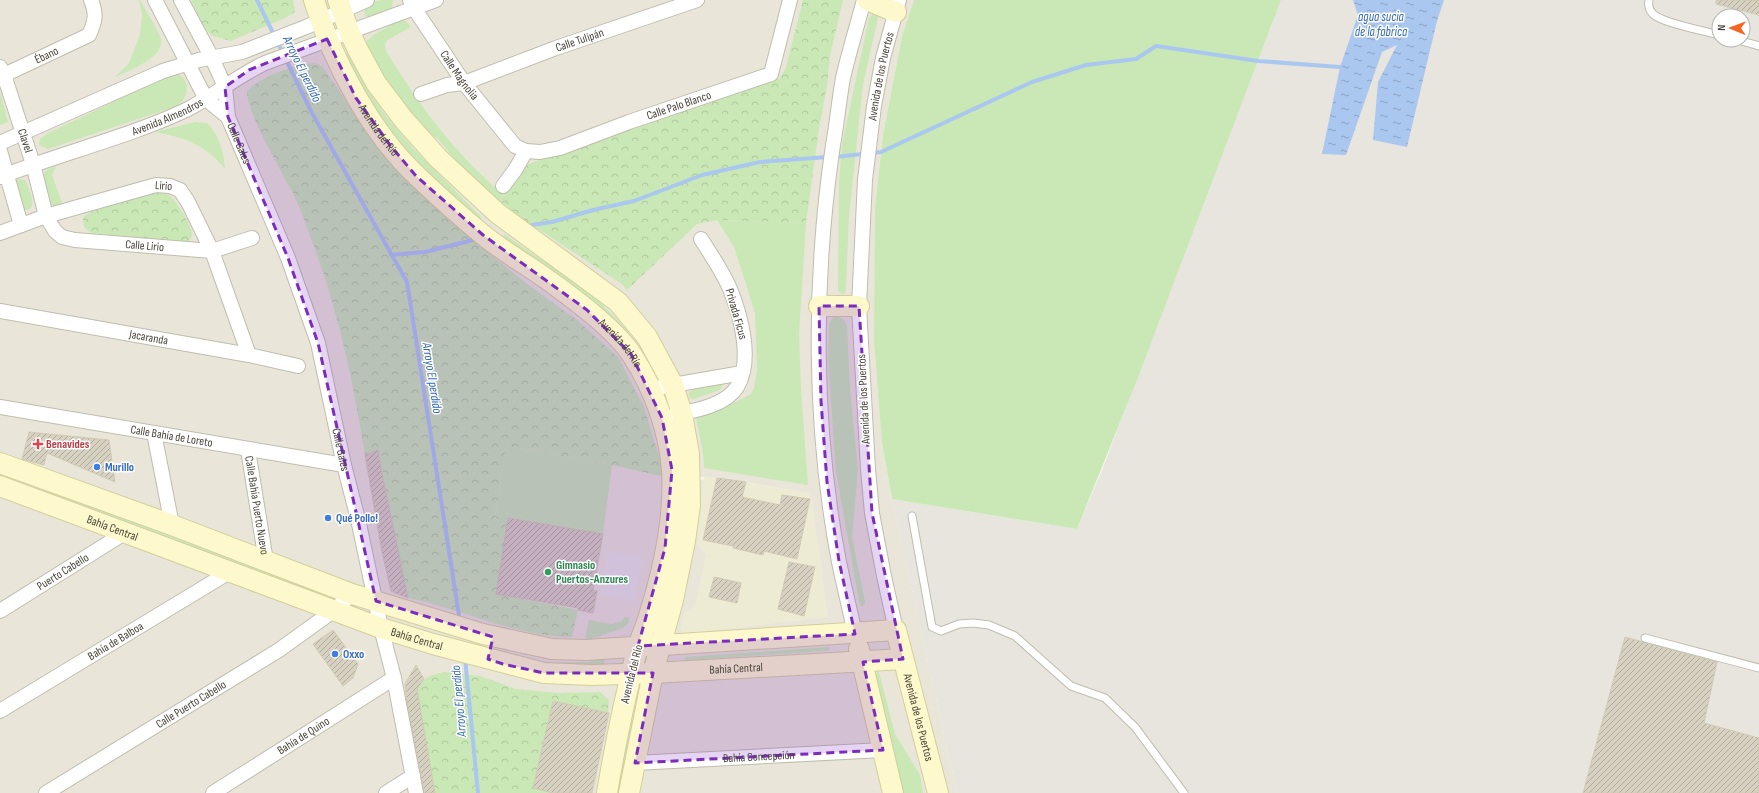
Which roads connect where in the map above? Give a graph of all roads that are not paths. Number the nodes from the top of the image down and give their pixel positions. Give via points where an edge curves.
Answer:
1 (91, 0) edge
2 (154, 0) edge
3 (181, 0) edge
4 (314, 0) edge
5 (366, 0) edge
6 (436, 0) edge
7 (697, 0) edge
8 (790, 0) edge
9 (866, 0) edge
10 (1649, 0) edge
11 (412, 4) edge
12 (340, 6) edge
13 (897, 6) edge
14 (313, 24) junction
15 (349, 32) junction
16 (1711, 33) edge
17 (327, 39) junction
18 (212, 58) junction
19 (187, 63) junction
20 (2, 71) edge
21 (464, 83) junction
22 (225, 87) junction
23 (421, 94) dead end
24 (206, 99) junction
25 (228, 117) junction
26 (23, 132) junction
27 (0, 143) edge
28 (521, 148) junction
29 (0, 151) edge
30 (34, 164) junction
31 (4, 176) edge
32 (503, 186) dead end
33 (497, 213) junction
34 (46, 216) junction
35 (21, 225) junction
36 (0, 233) edge
37 (483, 235) junction
38 (252, 238) dead end
39 (701, 239) dead end
40 (212, 251) junction
41 (819, 306) junction
42 (859, 306) junction
43 (0, 311) edge
44 (249, 355) junction
45 (298, 366) dead end
46 (742, 373) junction
47 (672, 385) junction
48 (650, 389) junction
49 (0, 407) edge
50 (682, 414) junction
51 (662, 418) junction
52 (154, 433) junction
53 (248, 450) junction
54 (679, 454) junction
55 (0, 462) edge
56 (344, 465) junction
57 (30, 473) junction
58 (2, 490) edge
59 (912, 516) dead end
60 (172, 525) junction
61 (126, 532) junction
62 (266, 560) junction
63 (231, 571) junction
64 (352, 594) junction
65 (376, 601) junction
66 (0, 611) edge
67 (333, 611) junction
68 (381, 628) junction
69 (896, 630) junction
70 (855, 634) junction
71 (488, 635) junction
72 (1645, 638) dead end
73 (659, 645) junction
74 (638, 646) junction
75 (483, 658) junction
76 (903, 659) junction
77 (863, 662) junction
78 (1759, 668) edge
79 (631, 673) junction
80 (653, 673) junction
81 (394, 678) junction
82 (0, 711) edge
83 (883, 750) junction
84 (635, 762) junction
85 (413, 776) junction
86 (46, 793) edge
87 (213, 793) edge
88 (386, 793) edge
89 (416, 793) edge
90 (607, 793) edge
91 (629, 793) edge
92 (893, 793) edge
93 (938, 793) edge
94 (1184, 793) edge

1 - 20 street, Ébano via 96,19 89,35
2 - 19 street, Calle Gales
3 - 18 street, Calle Gales
4 - 14 street, Avenida del Río
5 - 12 street
6 - 11 street, Avenida Almendros
7 - 21 street, Calle Tulipán via 556,48
8 - 28 street, Calle Palo Blanco via 771,74 560,148 540,152
9 - 13 street
9 - 41 street via 843,78 827,190
10 - 16 lane via 1648,6 1653,14 1662,20
11 - 15 street, Avenida Almendros
11 - 21 street, Calle Magnolia
12 - 14 street
12 - 15 street, Avenida del Río
13 - 42 street, Avenida de los Puertos via 874,106 866,167
14 - 17 street, Avenida del Río
14 - 18 street via 242,52
15 - 17 street, Avenida Almendros
15 - 33 street, Avenida del Río via 376,83 404,120 438,158
17 - 22 street, Avenida Almendros via 249,70
17 - 37 street, Avenida del Río via 356,98 390,145 416,176
18 - 19 street
18 - 22 street, Calle Gales
19 - 24 street, Calle Gales
19 - 26 street
20 - 26 street, Clavel
21 - 23 street, Calle Tulipán
21 - 28 street, Calle Magnolia
22 - 24 street, Avenida Almendros
22 - 25 street, Calle Gales
24 - 25 street, Calle Gales
24 - 30 street, Avenida Almendros via 158,122
25 - 56 street, Calle Gales via 288,258 318,343
26 - 27 street
26 - 30 street, Clavel
28 - 32 street via 515,170
29 - 31 street
30 - 31 street, Avenida Almendros
30 - 34 street, Clavel
31 - 35 street
33 - 37 street
33 - 47 street, Avenida del Río via 618,302 647,337
34 - 35 street, Lirio
34 - 40 street, Calle Lirio via 62,237 75,240
34 - 40 street, Lirio via 156,185 170,186 180,190 188,202
35 - 36 street, Lirio
37 - 48 street, Avenida del Río via 550,282 614,334 631,354
38 - 40 street, Calle Lirio
39 - 46 street, Privada Ficus via 730,289 740,321 745,350
40 - 44 street, Lirio
41 - 42 street
41 - 70 street via 821,401 827,482 839,561
42 - 69 street, Avenida de los Puertos via 872,513
43 - 44 street, Jacaranda
44 - 45 street, Jacaranda
46 - 47 street
46 - 50 street, Privada Ficus via 736,388 727,397
47 - 48 street
47 - 50 street, Avenida del Río
48 - 51 street, Avenida del Río
49 - 52 street, Calle Bahía de Loreto
50 - 51 street, Privada Ficus
50 - 54 street, Avenida del Río
51 - 54 street, Avenida del Río
52 - 53 street, Calle Bahía de Loreto
52 - 60 street
53 - 56 street, Calle Bahía de Loreto
53 - 62 street, Calle Bahía Puerto Nuevo
54 - 73 street, Avenida del Río via 690,505 673,600
54 - 74 street, Avenida del Río via 672,470 666,548 659,581
55 - 57 street, Bahía Central
56 - 65 street, Calle Gales
57 - 58 street
57 - 60 street, Bahía Central
58 - 61 street, Bahía Central
59 - 94 lane via 932,627 941,631 959,624 973,623 989,625 1015,636 1071,686 1105,698 1134,727
60 - 62 street, Bahía Central
61 - 63 street, Bahía Central
61 - 66 street, Puerto Cabello
62 - 64 street, Bahía Central
63 - 67 street, Bahía Central
63 - 82 street, Bahía de Balboa
64 - 65 street, Bahía Central
64 - 67 street, Calle Puerto Cabello
65 - 68 street, Calle Gales
65 - 71 street, Bahía Central
67 - 68 street, Bahía Central
67 - 86 street, Calle Puerto Cabello via 279,650
68 - 75 street, Bahía Central
68 - 81 street, Calle Gales
69 - 70 street, Bahía Central
69 - 76 street, Avenida de los Puertos
70 - 73 street, Bahía Central
70 - 77 street
71 - 74 street, Bahía Central via 552,649 586,650
71 - 75 street
72 - 78 lane
73 - 74 street, Bahía Central
73 - 80 street, Avenida del Río
74 - 79 street, Avenida del Río
75 - 79 street, Bahía Central via 544,673
76 - 77 street, Bahía Central
76 - 93 street, Avenida de los Puertos
77 - 80 street, Bahía Central
77 - 83 street
79 - 80 street, Bahía Central
79 - 90 street, Avenida del Río
80 - 84 street, Avenida del Río
81 - 85 street, Calle Gales
81 - 87 street, Bahía de Quino
83 - 84 street, Bahía Concepción
83 - 92 street
84 - 91 street, Avenida del Río
85 - 88 street
85 - 89 street, Calle Gales

